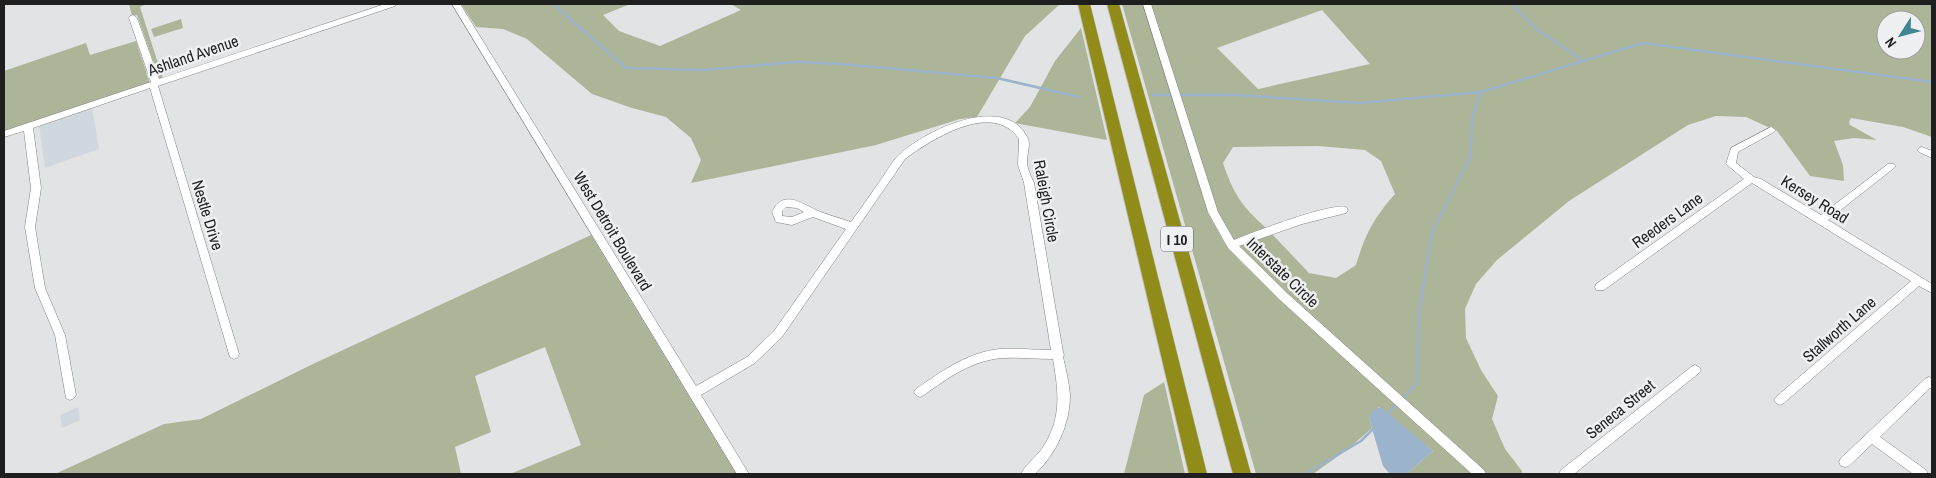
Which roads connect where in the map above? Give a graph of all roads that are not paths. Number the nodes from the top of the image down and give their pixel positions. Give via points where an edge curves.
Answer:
1 (392, 4) edge
2 (456, 4) edge
3 (1084, 4) edge
4 (1113, 4) edge
5 (1147, 4) edge
6 (133, 18) dead end
7 (154, 84) junction
8 (28, 126) junction
9 (1771, 130) dead end
10 (4, 134) edge
11 (1922, 150) dead end
12 (1932, 155) edge
13 (1891, 166) dead end
14 (1751, 179) junction
15 (1343, 210) dead end
16 (814, 213) dead end
17 (1821, 220) junction
18 (853, 227) junction
19 (1232, 245) junction
20 (1927, 284) edge
21 (1600, 286) dead end
22 (234, 354) dead end
23 (1059, 355) junction
24 (1695, 370) dead end
25 (1932, 384) edge
26 (920, 392) dead end
27 (694, 393) junction
28 (70, 395) dead end
29 (1780, 400) dead end
30 (1871, 437) junction
31 (1845, 462) dead end
32 (743, 474) edge
33 (1027, 474) edge
34 (1198, 474) edge
35 (1242, 474) edge
36 (1480, 474) edge
37 (1565, 474) edge
38 (1922, 474) edge

1 - 7 street, Ashland Avenue
2 - 27 street, West Detroit Boulevard
3 - 34 highway, I 10
4 - 35 highway, I 10
5 - 19 street, Interstate Circle via 1213,212
6 - 7 street, Nestle Drive
7 - 8 street, Ashland Avenue
7 - 22 street, Nestle Drive
8 - 10 street, Ashland Avenue
8 - 28 street via 36,188 30,228 40,288 60,335
9 - 14 street, Kersey Road via 1734,150 1731,164
11 - 12 street
13 - 17 street
14 - 17 street, Kersey Road
14 - 21 street, Reeders Lane
15 - 19 street via 1317,214
16 - 18 street
17 - 20 street, Kersey Road
18 - 23 street, Raleigh Circle via 896,164 926,140 960,124 978,120 1012,126 1024,141 1023,163
18 - 27 street, Raleigh Circle via 778,334 736,370
19 - 36 street, Interstate Circle via 1246,262
20 - 29 street, Stallworth Lane
23 - 26 street via 985,356
23 - 33 street, Raleigh Circle via 1064,393 1062,418 1050,447
24 - 37 street, Seneca Street
25 - 30 street via 1929,382
27 - 32 street, West Detroit Boulevard
30 - 31 street
30 - 38 street

